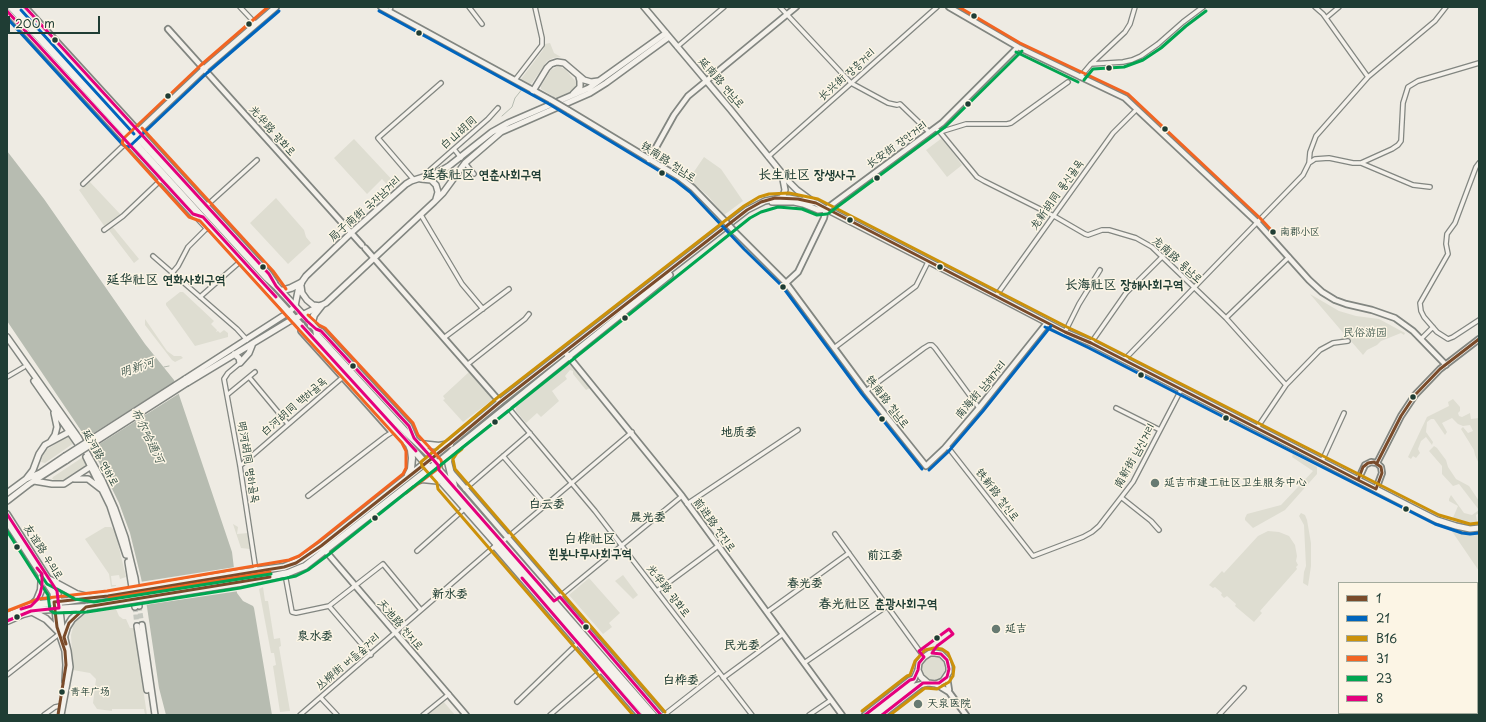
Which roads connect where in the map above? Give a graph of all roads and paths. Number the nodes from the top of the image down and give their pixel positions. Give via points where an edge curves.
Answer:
1 (25, 7) edge
2 (240, 7) edge
3 (276, 7) edge
4 (381, 7) edge
5 (469, 7) edge
6 (535, 7) edge
7 (644, 7) edge
8 (724, 7) edge
9 (780, 7) edge
10 (796, 7) edge
11 (937, 7) edge
12 (949, 7) edge
13 (1135, 7) edge
14 (1203, 7) edge
15 (1315, 7) edge
16 (1339, 7) edge
17 (1446, 7) edge
18 (390, 9) edge
19 (10, 10) edge
20 (787, 15) junction
21 (1326, 18) junction
22 (256, 24) junction
23 (482, 24) dead end
24 (168, 29) dead end
25 (667, 35) junction
26 (677, 47) junction
27 (1018, 47) junction
28 (1479, 63) edge
29 (1091, 64) junction
30 (204, 69) junction
31 (578, 76) junction
32 (1080, 77) junction
33 (1368, 77) junction
34 (516, 81) junction
35 (600, 81) junction
36 (705, 81) junction
37 (1068, 82) dead end
38 (441, 83) dead end
39 (851, 83) junction
40 (531, 90) junction
41 (570, 97) junction
42 (498, 108) dead end
43 (1137, 109) junction
44 (935, 128) junction
45 (929, 132) junction
46 (940, 132) junction
47 (133, 136) junction
48 (454, 149) junction
49 (1310, 152) junction
50 (768, 156) junction
51 (461, 158) junction
52 (1321, 158) junction
53 (257, 160) dead end
54 (649, 160) junction
55 (1309, 162) junction
56 (465, 163) junction
57 (1361, 163) junction
58 (1479, 163) edge
59 (430, 170) dead end
60 (1475, 171) junction
61 (781, 173) junction
62 (474, 174) dead end
63 (1479, 176) edge
64 (164, 178) junction
65 (417, 179) junction
66 (83, 184) dead end
67 (1430, 187) dead end
68 (781, 198) junction
69 (436, 200) junction
70 (816, 203) junction
71 (205, 208) junction
72 (826, 209) junction
73 (193, 214) junction
74 (421, 215) junction
75 (1054, 216) junction
76 (203, 217) junction
77 (1258, 222) junction
78 (209, 227) junction
79 (104, 230) dead end
80 (351, 233) junction
81 (153, 256) dead end
82 (1163, 256) junction
83 (1289, 257) junction
84 (374, 258) junction
85 (242, 260) junction
86 (928, 262) junction
87 (1100, 270) dead end
88 (172, 273) junction
89 (301, 283) junction
90 (786, 283) junction
91 (1194, 287) junction
92 (279, 288) junction
93 (509, 289) dead end
94 (996, 296) junction
95 (200, 297) junction
96 (294, 306) junction
97 (321, 306) junction
98 (483, 309) junction
99 (289, 312) junction
100 (302, 314) junction
101 (529, 314) dead end
102 (295, 318) junction
103 (1226, 318) junction
104 (1479, 320) edge
105 (608, 322) junction
106 (1047, 322) junction
107 (302, 325) junction
108 (313, 327) junction
109 (1433, 327) junction
110 (1065, 332) junction
111 (7, 336) edge
112 (445, 337) junction
113 (1420, 339) junction
114 (1479, 339) edge
115 (247, 340) junction
116 (1348, 341) dead end
117 (7, 342) edge
118 (253, 343) junction
119 (1091, 343) junction
120 (834, 348) junction
121 (565, 352) junction
122 (234, 354) junction
123 (569, 357) junction
124 (1124, 360) junction
125 (240, 363) junction
126 (468, 364) junction
127 (1446, 365) junction
128 (24, 367) junction
129 (255, 372) dead end
130 (7, 377) edge
131 (249, 377) junction
132 (343, 377) junction
133 (186, 381) junction
134 (1286, 385) junction
135 (1181, 390) junction
136 (866, 391) junction
137 (227, 395) junction
138 (500, 402) junction
139 (507, 406) junction
140 (980, 408) junction
141 (1116, 408) dead end
142 (53, 409) junction
143 (1344, 413) dead end
144 (288, 424) junction
145 (1257, 428) junction
146 (396, 430) junction
147 (798, 430) dead end
148 (1160, 430) junction
149 (72, 432) junction
150 (632, 432) junction
151 (530, 433) junction
152 (406, 440) junction
153 (49, 443) junction
154 (420, 444) junction
155 (947, 446) junction
156 (452, 447) junction
157 (503, 456) junction
158 (432, 458) junction
159 (1322, 461) junction
160 (426, 462) junction
161 (437, 463) junction
162 (1377, 463) junction
163 (92, 465) junction
164 (240, 466) junction
165 (926, 466) joint
166 (431, 468) junction
167 (450, 471) junction
168 (42, 474) junction
169 (408, 476) junction
170 (26, 479) junction
171 (72, 479) junction
172 (1358, 480) junction
173 (34, 481) junction
174 (442, 481) junction
175 (572, 483) junction
176 (408, 485) junction
177 (455, 488) junction
178 (465, 489) junction
179 (1376, 489) junction
180 (103, 491) junction
181 (7, 493) edge
182 (308, 496) dead end
183 (682, 496) junction
184 (1122, 498) junction
185 (7, 501) edge
186 (687, 504) junction
187 (546, 506) junction
188 (463, 510) junction
189 (7, 514) edge
190 (7, 522) edge
191 (1479, 528) edge
192 (1159, 530) dead end
193 (835, 534) dead end
194 (508, 537) junction
195 (498, 544) junction
196 (622, 546) junction
197 (718, 546) junction
198 (323, 548) junction
199 (416, 551) dead end
200 (849, 553) junction
201 (1033, 556) joint
202 (256, 571) junction
203 (42, 574) junction
204 (285, 574) junction
205 (50, 580) junction
206 (355, 587) junction
207 (657, 591) junction
208 (560, 597) junction
209 (94, 598) junction
210 (554, 602) junction
211 (57, 605) junction
212 (329, 606) junction
213 (887, 606) junction
214 (86, 607) junction
215 (31, 608) junction
216 (421, 610) junction
217 (767, 612) junction
218 (7, 616) edge
219 (7, 621) edge
220 (396, 633) junction
221 (61, 634) junction
222 (783, 634) junction
223 (578, 643) junction
224 (371, 655) junction
225 (924, 657) junction
226 (804, 663) junction
227 (604, 669) junction
228 (918, 670) junction
229 (719, 672) junction
230 (7, 675) edge
231 (947, 677) junction
232 (723, 678) junction
233 (914, 679) junction
234 (926, 683) junction
235 (936, 684) junction
236 (1244, 688) dead end
237 (949, 692) junction
238 (449, 694) junction
239 (321, 698) junction
240 (831, 700) junction
241 (517, 702) dead end
242 (60, 706) junction
243 (44, 715) edge
244 (58, 715) edge
245 (61, 715) edge
246 (151, 715) edge
247 (155, 715) edge
248 (300, 715) edge
249 (336, 715) edge
250 (423, 715) edge
251 (466, 715) edge
252 (550, 715) edge
253 (640, 715) edge
254 (647, 715) edge
255 (653, 715) edge
256 (661, 715) edge
257 (664, 715) edge
258 (752, 715) edge
259 (809, 715) edge
260 (842, 715) edge
261 (865, 715) edge
262 (871, 715) edge
263 (876, 715) edge
264 (882, 715) edge
265 (966, 715) edge
266 (1219, 715) edge

1 - 47 street
2 - 22 street
3 - 22 main road
4 - 18 street, 铁南路 철남로
5 - 23 street
6 - 34 street via 542,45
7 - 25 main road, 延南路 연남로
8 - 26 street
9 - 20 street
10 - 20 street
11 - 39 street, 长兴街 장흥거리
12 - 27 street
13 - 29 street via 1125,32
14 - 29 street via 1141,56 1123,62
15 - 21 street
16 - 21 street
17 - 33 street via 1435,21
18 - 34 street, 铁南路 철남로
19 - 47 main road
20 - 36 street
20 - 39 street
21 - 33 street
22 - 30 main road
24 - 30 street, 光华路 광화로
25 - 26 main road, 延南路 연남로
25 - 35 main road, 局子南街 국자남거리
25 - 56 main road via 606,83 590,93 501,132
26 - 36 main road, 延南路 연남로
27 - 32 street
27 - 44 street, 长安街 장안거리
28 - 57 street via 1418,81 1408,87 1403,103 1401,141 1398,145
29 - 32 street
30 - 47 main road
30 - 80 street, 光华路 광화로
31 - 35 main road via 587,82
31 - 40 main road via 564,63 554,63 547,68
31 - 41 main road via 580,87
32 - 43 street via 1125,98
33 - 49 street via 1316,136
34 - 40 street, 铁南路 철남로
35 - 41 main road, 局子南街 국자남거리
36 - 50 main road, 延南路 연남로
36 - 54 street via 681,103
37 - 46 street via 1011,123 966,124
38 - 65 street via 378,138
39 - 45 street via 888,103 900,104
39 - 50 street, 长兴街 장흥거리
40 - 54 street, 铁南路 철남로, bridge
41 - 51 main road, 局子南街 국자남거리 via 508,123 492,132
42 - 48 street, 白山胡同
43 - 75 street, 龙新胡同 룡신골목 via 1108,139
43 - 77 street
44 - 45 street, 长安街 장안거리
44 - 46 street, 龙南路 룡남로
45 - 72 street, 长安街 장안거리
46 - 75 street, 龙南路 룡남로 via 977,177
47 - 64 main road
47 - 66 street
47 - 71 main road
48 - 51 street
48 - 59 street, 白山胡同
49 - 52 street
49 - 55 street
50 - 61 main road, 延南路 연남로
51 - 65 main road, 局子南街 국자남거리 via 438,172
52 - 55 street
52 - 57 street
53 - 71 street
54 - 90 street, 铁南路 철남로, bridge via 693,188
55 - 77 street via 1304,175
56 - 62 street
56 - 69 main road
57 - 67 street via 1413,185
58 - 60 street
60 - 63 street
60 - 109 street via 1455,223 1447,235 1448,254 1421,300 1422,314
61 - 68 main road via 785,190
61 - 70 main road, 延南路 연남로 via 797,190
64 - 73 street
64 - 76 main road
64 - 79 street
65 - 69 main road via 431,180 435,183 438,192
65 - 80 main road, 局子南街 국자남거리 via 406,184
68 - 70 main road
68 - 105 main road via 765,201 747,210
69 - 74 main road
70 - 72 main road
71 - 92 main road via 266,277
72 - 86 main road
72 - 90 street via 798,272
72 - 105 main road via 818,210 803,204 785,202 766,204 747,214
73 - 76 main road
73 - 78 street
74 - 84 main road
74 - 98 street via 462,284
75 - 82 street, 龙南路 룡남로 via 1088,235 1109,230 1136,238
75 - 94 street, 龙新胡同 룡신골목
76 - 78 main road
77 - 83 street
77 - 91 street
78 - 85 main road
78 - 88 street via 188,247
80 - 84 street, 光华路 광화로
80 - 89 main road, 局子南街 국자남거리
81 - 88 street
82 - 91 street, 龙南路 룡남로
82 - 119 street via 1126,293
83 - 103 street
83 - 113 street via 1314,285 1333,299 1395,318
84 - 97 main road
84 - 112 street, 光华路 광화로
85 - 95 street
85 - 99 main road
86 - 94 main road
86 - 120 street via 916,286
87 - 110 street
88 - 95 street
89 - 92 main road via 292,288
89 - 96 main road, 局子南街 국자남거리
89 - 97 main road via 302,294 307,300 313,305
90 - 120 street, 铁南路 철남로
91 - 103 street, 龙南路 룡남로
91 - 124 street
92 - 96 main road
93 - 98 street
94 - 106 main road
95 - 115 street via 238,329
96 - 99 main road, 局子南街 국자남거리
96 - 100 main road
97 - 100 main road
97 - 108 main road via 314,315
98 - 112 street
99 - 102 main road
99 - 115 main road, 局子南街 국자남거리
100 - 102 main road
100 - 108 main road
101 - 126 street
102 - 107 main road
102 - 118 main road
103 - 134 street, 龙南路 룡남로
104 - 109 street via 1451,338 1442,336
105 - 121 main road
105 - 123 main road
106 - 110 main road
106 - 140 street, 南海街 남해거리
107 - 132 street via 301,331
107 - 146 main road
108 - 154 main road via 317,335
109 - 113 street
110 - 119 main road
111 - 149 main road, 延河路 연하로
112 - 126 street, 光华路 광화로
113 - 127 street
114 - 127 street
115 - 133 main road, 局子南街 국자남거리
116 - 134 street via 1333,343 1320,350
117 - 128 main road, 延河路 연하로
118 - 122 main road
118 - 125 main road via 249,353
119 - 124 main road
120 - 136 street, 铁南路 철남로
121 - 123 street, 前进路 전진로
121 - 138 main road
122 - 125 main road
122 - 133 main road
123 - 139 main road
123 - 150 street, 前进路 전진로
124 - 135 main road
125 - 137 street, 明河胡同 명하골목 via 225,376
126 - 138 street, 光华路 광화로
127 - 162 street via 1424,384 1400,416
128 - 130 street
128 - 142 main road, 延河路 연하로
129 - 131 street
131 - 137 street
131 - 144 street
132 - 144 street, 白河胡同 백하골목
132 - 146 street via 391,431
133 - 168 main road, bridge
134 - 145 street
135 - 145 main road
135 - 148 street, 南新街 남신거리
136 - 140 street via 929,345 935,348
136 - 165 street, 铁南路 철남로
137 - 164 street, 明河胡同 명하골목
138 - 156 main road
139 - 151 street, 光华路 광화로
139 - 156 main road
140 - 155 street, 南海街 남해거리
141 - 148 street
142 - 149 main road, 延河路 연하로
142 - 153 main road via 57,427
143 - 159 street
144 - 164 street, 白河胡同 백하골목
145 - 159 main road
146 - 152 main road
146 - 182 street
147 - 186 street
148 - 184 street, 南新街 남신거리
149 - 153 main road
149 - 163 main road, 延河路 연하로
149 - 168 main road via 44,451 37,468
150 - 175 street, 丛柳街 버들숲거리
150 - 183 street, 前进路 전진로
151 - 157 street
151 - 175 street, 光华路 광화로
152 - 160 main road
152 - 169 main road via 412,458
153 - 170 main road via 41,451 35,467
154 - 156 main road
154 - 158 main road
155 - 165 street, 南海街 남해거리
155 - 201 street, 铁新路 철신로
156 - 158 main road
156 - 161 main road
156 - 167 main road via 448,458
157 - 178 street
157 - 187 street
158 - 160 main road
158 - 161 main road
159 - 172 main road
160 - 166 main road
160 - 169 main road
161 - 166 main road
161 - 177 main road via 439,470
162 - 172 street via 1370,462 1365,465
162 - 179 street via 1382,472
163 - 168 main road via 63,482 48,480
163 - 171 main road
163 - 180 main road, 延河路 연하로
163 - 180 main road, 延河路 연하로 via 110,496 125,537 135,578 137,606 124,548
164 - 202 street, 明河胡同 명하골목
166 - 174 main road
166 - 176 main road
167 - 177 main road
167 - 178 street
168 - 170 main road
168 - 173 main road
169 - 198 main road
170 - 181 main road
171 - 173 main road via 58,485
171 - 180 main road via 88,479
172 - 179 main road
173 - 185 main road
174 - 176 main road via 422,479
174 - 188 street via 442,486
174 - 195 main road
175 - 187 street, 丛柳街 버들숲거리
175 - 196 street, 光华路 광화로
176 - 198 main road
177 - 195 main road
178 - 194 street
179 - 191 main road via 1437,520 1463,528
183 - 186 street, 前进路 전진로
183 - 196 street
184 - 192 street
184 - 201 street, 南新街 남신거리 via 1092,532
186 - 197 street, 前进路 전진로
187 - 194 street, 丛柳街 버들숲거리 via 528,518
188 - 195 street
188 - 199 street
189 - 205 main road, 友谊路 우의로
190 - 203 main road, 友谊路 우의로
193 - 200 street
194 - 195 street, 丛柳街 버들숲거리
194 - 208 street
195 - 210 main road
195 - 216 street, 丛柳街 버들숲거리
195 - 223 street
195 - 227 main road
196 - 207 street, 光华路 광화로
196 - 208 street
197 - 207 street
197 - 217 street, 前进路 전진로
198 - 202 main road via 290,565
198 - 204 main road via 305,566
198 - 206 street, 天池路 천지로
200 - 213 street
200 - 217 street
202 - 209 main road, bridge
203 - 211 main road, 友谊路 우의로
203 - 215 main road via 41,590
204 - 212 street via 292,612
204 - 214 main road, bridge
205 - 209 main road via 76,594
205 - 211 main road, 友谊路 우의로 via 57,591
206 - 212 street
206 - 216 street via 383,564
206 - 220 street, 天池路 천지로
207 - 229 street, 光华路 광화로
208 - 210 street
208 - 256 street
209 - 211 main road
210 - 255 main road
211 - 214 main road
211 - 215 main road
211 - 221 main road
211 - 221 main road
212 - 224 street
213 - 225 street
213 - 226 street
214 - 221 main road via 72,619
215 - 218 main road
215 - 219 main road
215 - 221 main road
216 - 220 street, 丛柳街 버들숲거리
217 - 222 street, 前进路 전진로
220 - 224 street, 丛柳街 버들숲거리
220 - 238 street, 天池路 천지로
221 - 230 street
221 - 242 main road via 66,665
221 - 245 main road via 69,654 70,671
222 - 226 street, 前进路 전진로
222 - 232 street
223 - 227 street
223 - 241 street
224 - 239 street, 丛柳街 버들숲거리
225 - 228 main road via 919,663
225 - 231 main road via 936,653 945,657 949,667
226 - 240 street, 前进路 전진로
227 - 252 street
227 - 253 street
227 - 254 main road
228 - 233 main road
228 - 234 main road
229 - 232 street, 光华路 광화로
229 - 257 street
231 - 235 main road
231 - 237 street
232 - 258 street, 光华路 광화로
233 - 261 street
233 - 262 main road via 909,686
234 - 235 main road
234 - 263 main road via 911,688
234 - 264 street
235 - 237 street
236 - 266 street
237 - 265 street
238 - 250 street
238 - 251 street, 天池路 천지로
239 - 248 street, 丛柳街 버들숲거리
239 - 249 street
240 - 259 street
240 - 260 street, 前进路 전진로
242 - 243 street
242 - 244 main road
246 - 247 main road via 140,625

